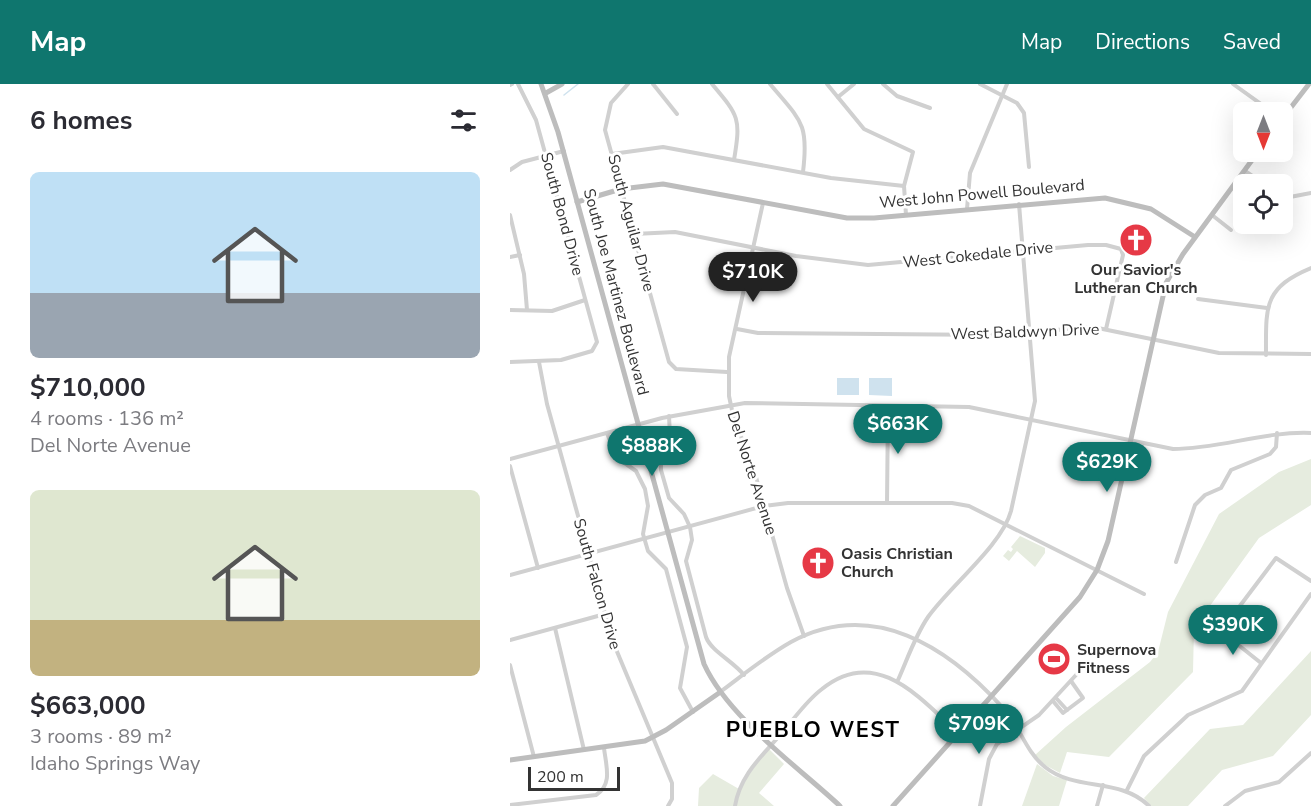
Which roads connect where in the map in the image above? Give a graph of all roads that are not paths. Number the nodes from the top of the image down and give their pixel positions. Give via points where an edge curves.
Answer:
1 (518, 84) edge
2 (541, 84) edge
3 (562, 84) edge
4 (628, 84) edge
5 (653, 84) edge
6 (712, 84) edge
7 (770, 84) edge
8 (827, 84) edge
9 (854, 84) edge
10 (883, 84) edge
11 (980, 84) edge
12 (1007, 84) edge
13 (1233, 84) edge
14 (1309, 84) edge
15 (546, 93) junction
16 (1001, 95) junction
17 (838, 97) junction
18 (1258, 102) edge
19 (1293, 105) edge
20 (930, 108) dead end
21 (677, 114) dead end
22 (564, 151) junction
23 (612, 154) junction
24 (546, 155) junction
25 (734, 160) junction
26 (1251, 162) edge
27 (1029, 167) dead end
28 (510, 170) edge
29 (1245, 171) junction
30 (803, 172) junction
31 (1249, 174) edge
32 (904, 186) junction
33 (621, 189) junction
34 (1309, 194) edge
35 (1293, 197) edge
36 (577, 202) junction
37 (764, 202) junction
38 (1019, 204) junction
39 (967, 209) junction
40 (906, 214) junction
41 (510, 215) edge
42 (1212, 215) junction
43 (1231, 230) dead end
44 (634, 234) junction
45 (1196, 237) junction
46 (754, 247) junction
47 (1023, 251) junction
48 (520, 255) junction
49 (510, 257) edge
50 (1311, 268) edge
51 (1198, 299) dead end
52 (585, 300) junction
53 (1267, 308) junction
54 (510, 310) edge
55 (526, 310) junction
56 (737, 329) junction
57 (1106, 329) junction
58 (1030, 333) junction
59 (1152, 339) junction
60 (1311, 354) edge
61 (1266, 355) junction
62 (510, 362) edge
63 (539, 362) junction
64 (728, 372) junction
65 (730, 404) junction
66 (888, 406) junction
67 (669, 416) junction
68 (1031, 420) junction
69 (638, 425) junction
70 (607, 433) junction
71 (1277, 433) junction
72 (1311, 433) edge
73 (1130, 441) junction
74 (559, 446) junction
75 (510, 459) edge
76 (510, 466) edge
77 (887, 503) junction
78 (764, 506) junction
79 (1006, 523) junction
80 (690, 527) junction
81 (667, 533) junction
82 (644, 540) junction
83 (588, 555) junction
84 (1176, 562) dead end
85 (538, 568) junction
86 (1097, 570) junction
87 (510, 575) edge
88 (1311, 581) edge
89 (1144, 594) dead end
90 (1311, 594) edge
91 (605, 614) junction
92 (555, 628) junction
93 (804, 636) junction
94 (917, 639) junction
95 (510, 640) edge
96 (1088, 662) dead end
97 (1261, 663) junction
98 (510, 665) edge
99 (744, 675) junction
100 (898, 680) junction
101 (1071, 681) junction
102 (719, 693) junction
103 (991, 696) junction
104 (1054, 699) junction
105 (693, 712) junction
106 (1018, 729) junction
107 (958, 733) junction
108 (652, 738) junction
109 (772, 744) junction
110 (604, 748) junction
111 (585, 751) junction
112 (1311, 753) edge
113 (534, 757) junction
114 (510, 760) edge
115 (1103, 785) junction
116 (1126, 790) junction
117 (510, 805) edge
118 (668, 806) edge
119 (735, 806) edge
120 (840, 806) edge
121 (893, 806) edge
122 (980, 806) edge
123 (1097, 806) edge
124 (1149, 806) edge
125 (1225, 806) edge

1 - 24 street, South Bond Drive via 531,105
2 - 15 main road, South Joe Martinez Boulevard
3 - 15 main road
4 - 23 street, South Aguilar Drive via 611,103 606,117 605,130
5 - 21 street
6 - 25 street via 736,112
7 - 30 street via 805,131
8 - 17 street
9 - 17 street
10 - 20 street via 897,96
11 - 16 street
12 - 16 street
13 - 18 street
14 - 19 main road
15 - 22 main road, South Joe Martinez Boulevard
16 - 27 street via 1017,103 1024,113
16 - 39 street via 970,173
17 - 32 street via 864,129 913,152
22 - 24 street
22 - 36 main road, South Joe Martinez Boulevard
23 - 25 street via 663,147
23 - 33 street, South Aguilar Drive
24 - 28 street
24 - 52 street, South Bond Drive
25 - 30 street
26 - 29 main road
29 - 31 street
29 - 42 main road
30 - 32 street via 859,183
32 - 40 street
33 - 36 main road, West John Powell Boulevard
33 - 37 main road, West John Powell Boulevard via 672,185
33 - 44 street, South Aguilar Drive
34 - 35 street
36 - 69 main road, South Joe Martinez Boulevard
37 - 40 main road, West John Powell Boulevard via 847,218
37 - 46 street, Del Norte Avenue
38 - 39 main road, West John Powell Boulevard
38 - 45 main road, West John Powell Boulevard via 1092,198 1126,201 1159,213
38 - 47 street
39 - 40 main road, West John Powell Boulevard
41 - 48 street
42 - 43 street
42 - 45 main road
44 - 46 street, West Cokedale Drive via 675,232
44 - 64 street, South Aguilar Drive via 673,368
45 - 59 main road via 1166,283
46 - 47 street, West Cokedale Drive via 868,266
46 - 56 street, Del Norte Avenue
47 - 57 street, West Cokedale Drive via 1088,245 1120,248 1122,260
47 - 58 street
48 - 49 street
48 - 55 street
50 - 53 street via 1278,287
51 - 53 street
52 - 55 street via 552,310
52 - 63 street, South Bond Drive via 596,347 561,360
53 - 61 street
54 - 55 street
56 - 58 street, West Baldwyn Drive via 770,334
56 - 64 street, Del Norte Avenue
57 - 58 street, West Baldwyn Drive
57 - 59 street, West Baldwyn Drive
58 - 68 street via 1035,390
59 - 61 street, West Baldwyn Drive via 1219,353
59 - 73 main road
60 - 61 street, West Baldwyn Drive
62 - 63 street
63 - 74 street, South Falcon Drive
64 - 65 street, Del Norte Avenue
65 - 66 street
65 - 67 street
65 - 78 street, Del Norte Avenue
66 - 68 street via 969,407
66 - 77 street
67 - 69 street
67 - 80 street via 670,436 661,458 661,470 669,498
68 - 73 street
68 - 79 street
69 - 70 street
69 - 81 main road, South Joe Martinez Boulevard
70 - 74 street
70 - 82 street via 616,457 633,468 642,482 648,506 642,527
71 - 72 street
71 - 73 street via 1185,449
71 - 84 street via 1276,447 1270,454 1231,470 1221,488 1195,505
73 - 86 main road via 1108,541
74 - 75 street
74 - 83 street, South Falcon Drive
76 - 85 street
77 - 78 street
77 - 79 street via 962,504
78 - 80 street
78 - 93 street, Del Norte Avenue
79 - 86 street
79 - 94 street via 933,611
80 - 81 street
80 - 99 street via 692,540 686,561 706,637
81 - 82 street
81 - 102 main road, South Joe Martinez Boulevard via 701,656
82 - 83 street
82 - 105 street via 648,551 666,569 687,648 680,688
83 - 85 street
83 - 91 street, South Falcon Drive
85 - 87 street
86 - 89 street
86 - 103 main road via 1080,597
88 - 97 street via 1276,558 1222,632
90 - 97 street
91 - 92 street
91 - 108 street, South Falcon Drive via 618,658
92 - 95 street
92 - 111 street
93 - 94 street via 856,625 888,629
93 - 99 street
94 - 100 street
94 - 103 street via 942,654
96 - 101 street
97 - 116 street via 1242,691 1188,715 1144,756
98 - 113 street
99 - 102 street
100 - 107 street
100 - 109 street via 867,673 847,675 832,682 815,695
101 - 104 street
101 - 104 street via 1083,698 1065,711
102 - 105 main road
102 - 109 main road, South Joe Martinez Boulevard
103 - 106 street
103 - 107 main road
104 - 106 street
105 - 108 main road
106 - 115 street via 1031,754 1050,771
106 - 122 street via 1000,740 992,751
107 - 121 main road
108 - 110 main road
108 - 118 street, South Falcon Drive via 672,783
109 - 119 street via 748,772
109 - 120 main road, South Joe Martinez Boulevard
110 - 111 main road
110 - 117 street via 608,779 604,790 596,795
111 - 113 main road
112 - 125 street via 1279,782 1245,791
113 - 114 main road
115 - 116 street
115 - 123 street
116 - 124 street

